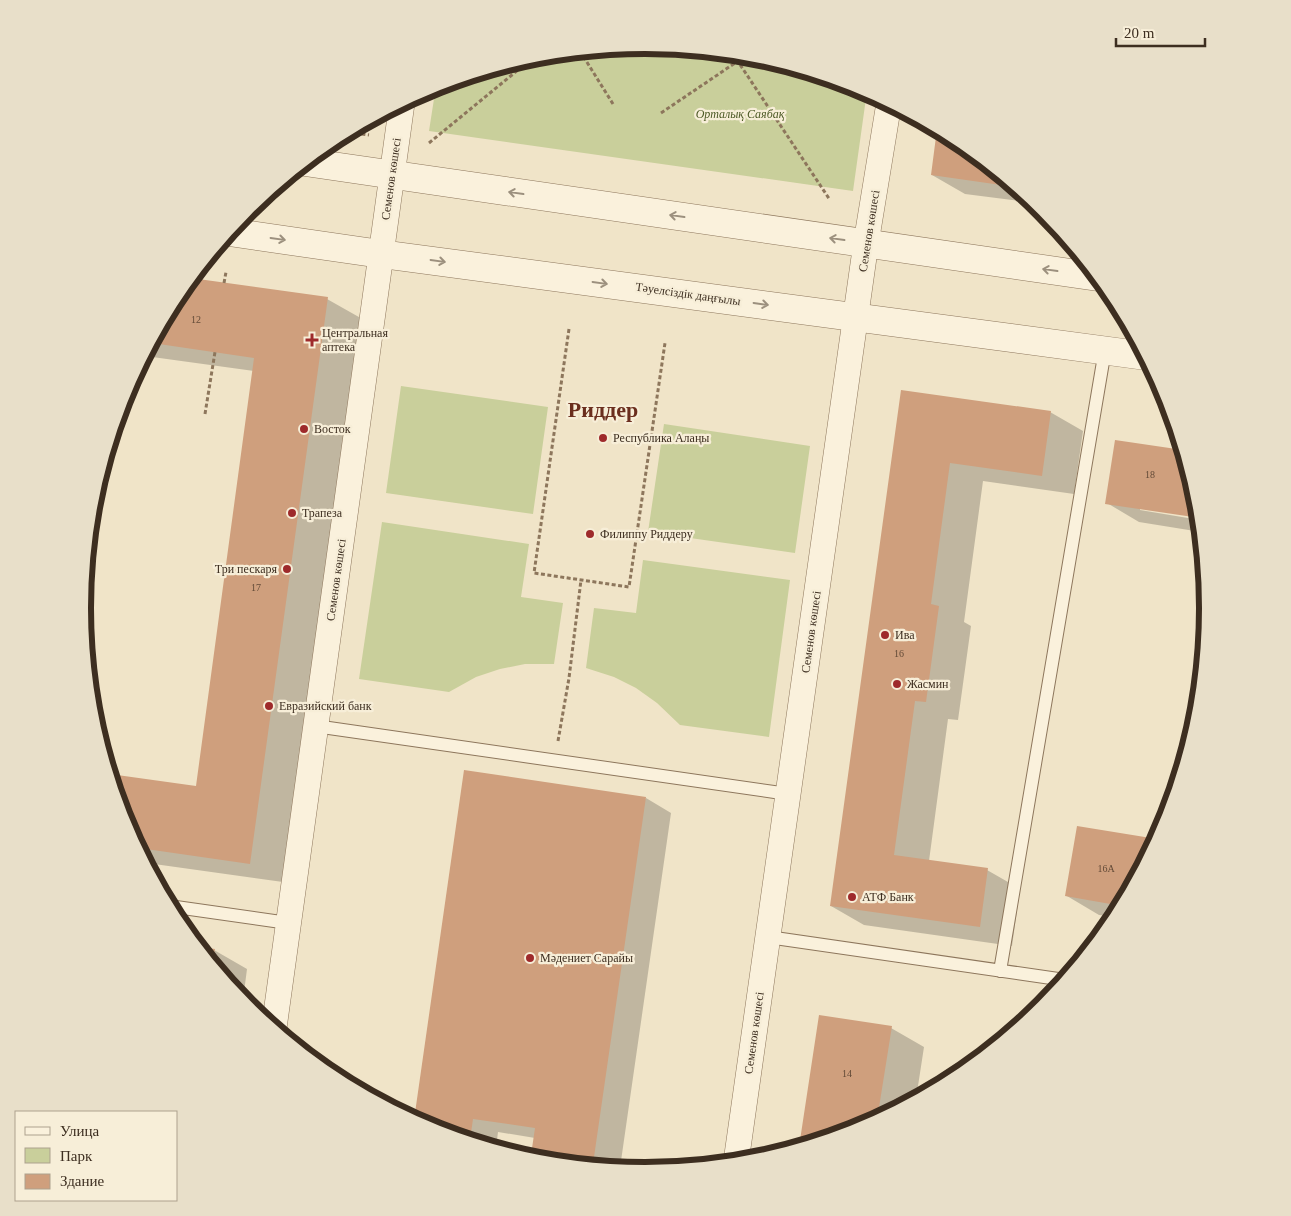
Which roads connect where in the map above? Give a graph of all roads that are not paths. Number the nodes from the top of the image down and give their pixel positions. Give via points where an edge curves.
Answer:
1 (888, 110) edge
2 (401, 111) edge
3 (315, 163) edge
4 (392, 175) junction
5 (238, 233) edge
6 (866, 243) junction
7 (381, 254) junction
8 (1088, 276) edge
9 (856, 316) junction
10 (1105, 350) junction
11 (1138, 355) edge
12 (315, 726) junction
13 (788, 794) junction
14 (180, 907) edge
15 (288, 924) junction
16 (768, 938) junction
17 (1000, 971) junction
18 (1057, 979) edge
19 (275, 1020) edge
20 (737, 1155) edge

1 - 6 street, Семенов көшесі
2 - 4 street, Семенов көшесі
3 - 4 street
6 -> 4 street
4 - 7 street, Семенов көшесі
5 -> 7 street, Тәуелсіздік даңғылы
8 -> 6 street
6 - 9 street, Семенов көшесі
7 -> 9 street, Тәуелсіздік даңғылы
7 - 12 street, Семенов көшесі
9 - 10 street, Тәуелсіздік даңғылы
9 - 13 street, Семенов көшесі
10 - 11 street, Тәуелсіздік даңғылы
10 - 17 lane
12 - 13 lane
12 - 15 street, Семенов көшесі
13 - 16 street, Семенов көшесі
14 - 15 lane
15 - 19 street, Семенов көшесі
16 - 17 lane
16 - 20 street, Семенов көшесі
17 - 18 lane

